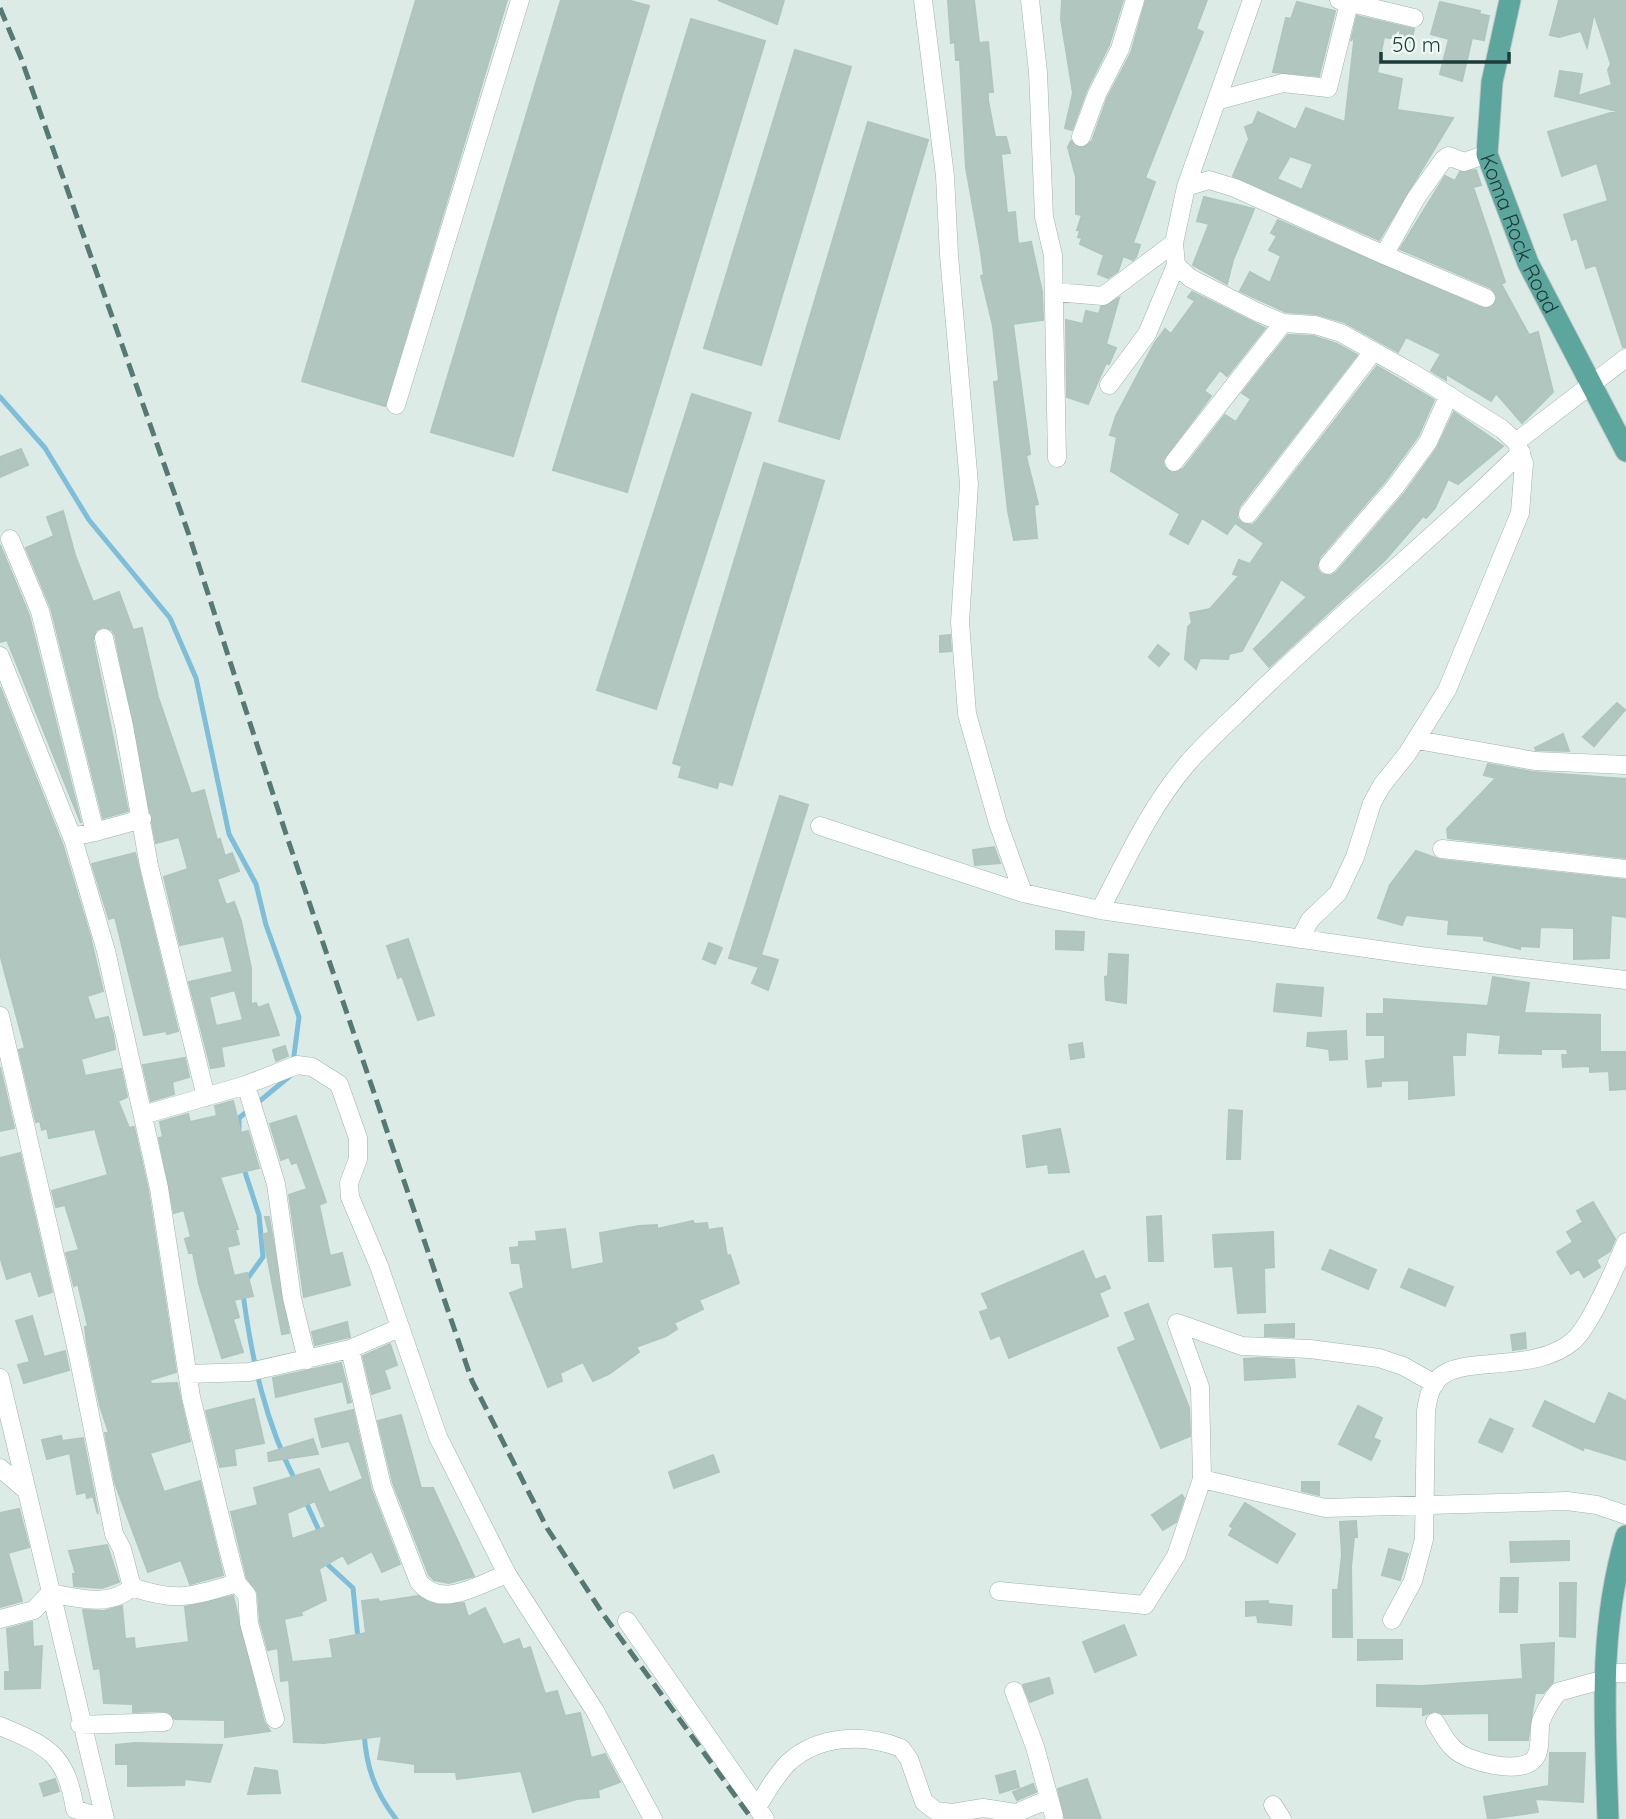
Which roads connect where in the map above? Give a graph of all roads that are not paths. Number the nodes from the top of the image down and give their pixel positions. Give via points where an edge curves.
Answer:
1 (520, 0) edge
2 (923, 0) edge
3 (1030, 0) edge
4 (1135, 0) edge
5 (1252, 0) edge
6 (1510, 0) edge
7 (1344, 2) edge
8 (1414, 18) dead end
9 (1219, 100) junction
10 (1081, 137) dead end
11 (1488, 154) junction
12 (1186, 187) junction
13 (1174, 243) junction
14 (1384, 255) junction
15 (1176, 265) junction
16 (1055, 292) junction
17 (1486, 298) dead end
18 (1283, 323) junction
19 (1373, 352) junction
20 (1626, 358) edge
21 (1109, 384) dead end
22 (1592, 384) junction
23 (1449, 395) junction
24 (396, 405) dead end
25 (1518, 447) junction
26 (1626, 451) edge
27 (1057, 458) dead end
28 (1174, 462) dead end
29 (1248, 514) dead end
30 (10, 539) dead end
31 (1328, 565) dead end
32 (104, 638) dead end
33 (0, 656) edge
34 (1417, 740) junction
35 (1626, 765) edge
36 (142, 819) junction
37 (820, 826) dead end
38 (94, 832) junction
39 (72, 837) junction
40 (1442, 849) dead end
41 (1626, 869) edge
42 (1023, 893) junction
43 (1100, 910) junction
44 (1300, 939) junction
45 (1626, 980) edge
46 (0, 1016) edge
47 (246, 1085) junction
48 (206, 1097) junction
49 (142, 1115) junction
50 (1626, 1242) edge
51 (399, 1328) junction
52 (350, 1349) junction
53 (307, 1360) junction
54 (188, 1374) junction
55 (0, 1378) edge
56 (1435, 1384) junction
57 (0, 1468) edge
58 (1202, 1479) junction
59 (27, 1492) junction
60 (1426, 1506) junction
61 (1626, 1515) edge
62 (1626, 1536) edge
63 (507, 1574) junction
64 (237, 1583) junction
65 (132, 1587) junction
66 (999, 1591) dead end
67 (50, 1592) junction
68 (0, 1619) edge
69 (1392, 1620) dead end
70 (627, 1621) dead end
71 (1612, 1675) edge
72 (1014, 1691) dead end
73 (275, 1720) dead end
74 (164, 1722) dead end
75 (1435, 1722) dead end
76 (80, 1725) junction
77 (0, 1726) edge
78 (761, 1813) edge
79 (104, 1819) edge
80 (653, 1819) edge
81 (1608, 1819) edge

1 - 24 street
2 - 42 street via 945,176 970,484 960,622 967,714
3 - 16 street via 1044,217
4 - 10 street via 1120,49
5 - 9 street
6 - 11 main road, Koma Rock Road via 1492,82
7 - 8 street
7 - 9 street via 1328,88 1276,84
9 - 12 street
11 - 14 street via 1464,162 1448,156 1443,160
11 - 22 main road, Koma Rock Road via 1522,250
12 - 13 street
12 - 14 street via 1209,180 1235,188
13 - 15 street
13 - 16 street via 1103,296
14 - 17 street
15 - 18 street via 1190,278
15 - 21 street via 1147,334
16 - 27 street
18 - 19 street via 1330,328
18 - 28 street
19 - 23 street
19 - 29 street
20 - 22 street
22 - 25 street
22 - 26 main road, Koma Rock Road
23 - 25 street via 1473,408
23 - 31 street via 1428,442
25 - 34 street via 1524,474 1520,513 1447,690
25 - 43 street via 1476,497 1275,676 1188,763 1146,825
30 - 38 street via 40,611
32 - 36 street
33 - 39 street
34 - 35 street via 1535,761
34 - 44 street via 1372,803 1338,893 1310,920
36 - 38 street
36 - 48 street via 149,866
37 - 42 street
38 - 39 street
39 - 49 street via 106,951
40 - 41 street
42 - 43 street
43 - 44 street
44 - 45 street
46 - 65 street via 114,1534
47 - 48 street
47 - 51 street via 297,1065 313,1067 339,1084 358,1138 350,1197
47 - 53 street via 276,1184 292,1298
48 - 49 street
49 - 54 street via 159,1188
50 - 56 street via 1574,1340 1518,1364 1455,1368
51 - 52 street
51 - 63 street via 438,1437
52 - 53 street
52 - 63 street via 382,1486 419,1582 430,1593 448,1596
53 - 54 street via 249,1372
54 - 64 street
55 - 59 street
56 - 58 street via 1379,1358 1242,1346 1177,1323 1200,1387
56 - 60 street via 1426,1411
57 - 59 street
58 - 60 street via 1325,1508
58 - 66 street via 1175,1556 1145,1605
59 - 67 street
60 - 61 street via 1567,1501
60 - 69 street via 1424,1539 1413,1581
62 - 71 main road via 1612,1584
63 - 80 street via 595,1711
64 - 65 street via 186,1598
64 - 73 street via 247,1595 249,1623
65 - 67 street via 124,1595 92,1601
67 - 68 street via 34,1610
67 - 76 street
70 - 78 street
71 - 75 street via 1558,1692 1541,1721 1536,1756 1520,1765 1479,1763 1465,1757 1452,1748
71 - 81 main road
72 - 78 street via 1052,1807 1016,1813 983,1808 936,1811 924,1802 901,1748 851,1737 790,1761
74 - 76 street
76 - 79 street
77 - 79 street via 44,1744 67,1775 75,1809

